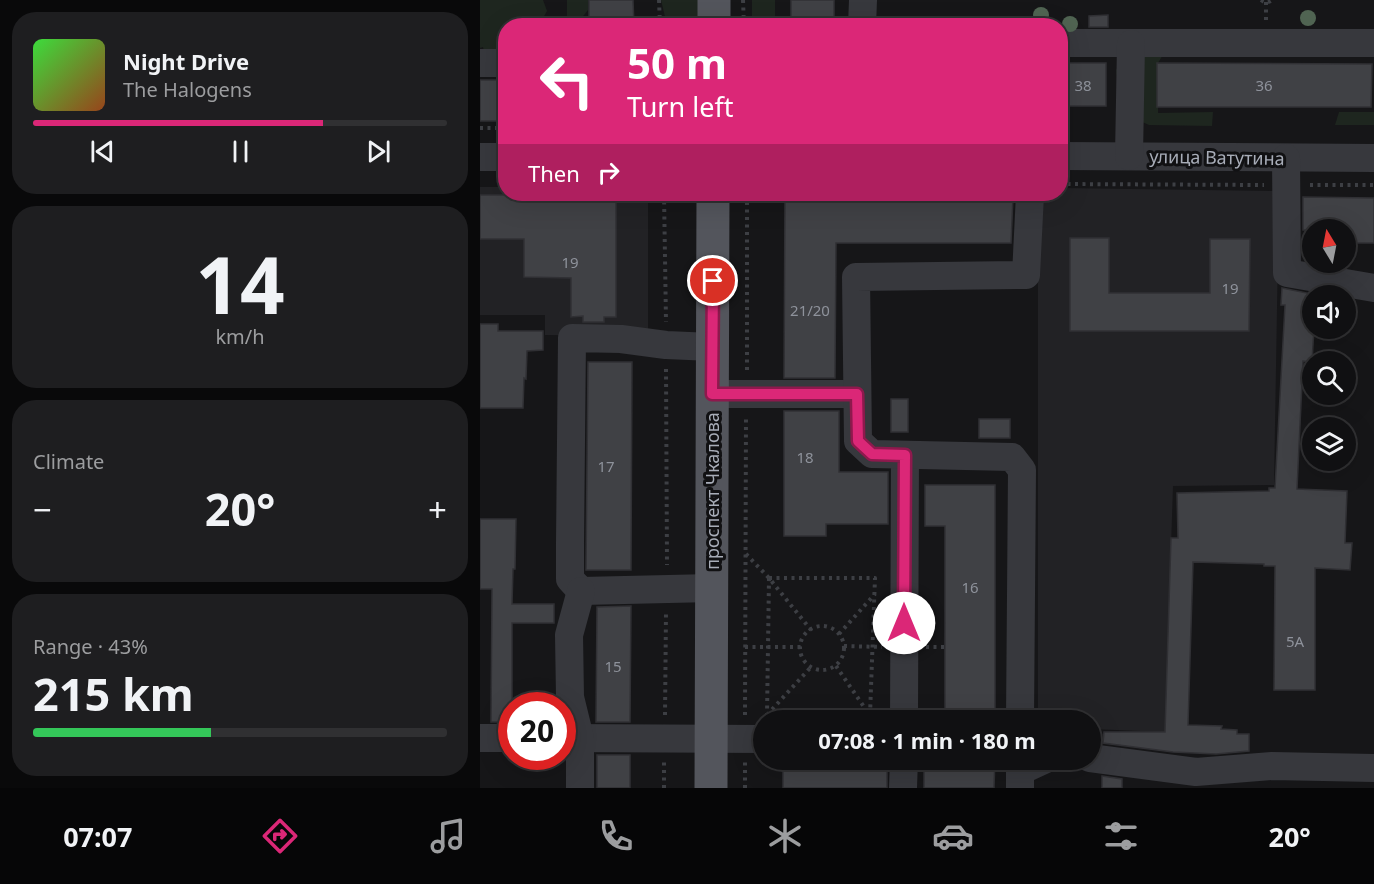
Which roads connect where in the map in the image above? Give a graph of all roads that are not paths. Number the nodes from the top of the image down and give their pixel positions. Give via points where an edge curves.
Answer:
1 (714, 0) edge
2 (863, 0) edge
3 (714, 18) edge
4 (862, 18) edge
5 (1068, 43) edge
6 (1374, 43) edge
7 (1131, 44) junction
8 (480, 63) edge
9 (498, 63) edge
10 (1068, 156) edge
11 (1129, 156) junction
12 (480, 157) edge
13 (498, 157) edge
14 (1374, 159) edge
15 (1286, 172) junction
16 (713, 201) edge
17 (1030, 201) edge
18 (1374, 288) edge
19 (712, 347) junction
20 (712, 394) junction
21 (857, 394) junction
22 (905, 455) junction
23 (712, 588) junction
24 (582, 591) junction
25 (570, 692) edge
26 (904, 710) edge
27 (1020, 710) edge
28 (753, 732) edge
29 (480, 738) edge
30 (498, 738) edge
31 (576, 738) edge
32 (711, 738) junction
33 (1101, 759) edge
34 (576, 766) edge
35 (1374, 768) edge
36 (904, 770) edge
37 (580, 788) edge
38 (711, 788) edge
39 (903, 788) edge

1 - 3 main road
2 - 4 street
5 - 7 street
6 - 7 street
7 - 11 street
8 - 9 street
10 - 11 street, улица Ватутина
11 - 15 street, улица Ватутина
12 - 13 street
14 - 15 street, улица Ватутина
15 - 18 street via 1287,273
16 - 19 main road, проспект Чкалова
17 - 21 street via 1026,275 856,277
19 - 20 main road, проспект Чкалова
19 - 24 street via 572,338 570,579
20 - 21 street
20 - 23 main road, проспект Чкалова
21 - 22 street via 858,441 872,454
22 - 26 street
22 - 27 street via 1012,457 1022,470
23 - 24 street
23 - 32 main road, проспект Чкалова
24 - 25 street via 569,635
28 - 32 street
29 - 30 street
31 - 32 street
32 - 38 main road, проспект Чкалова
33 - 35 street via 1196,772 1272,765
34 - 37 street
36 - 39 street

